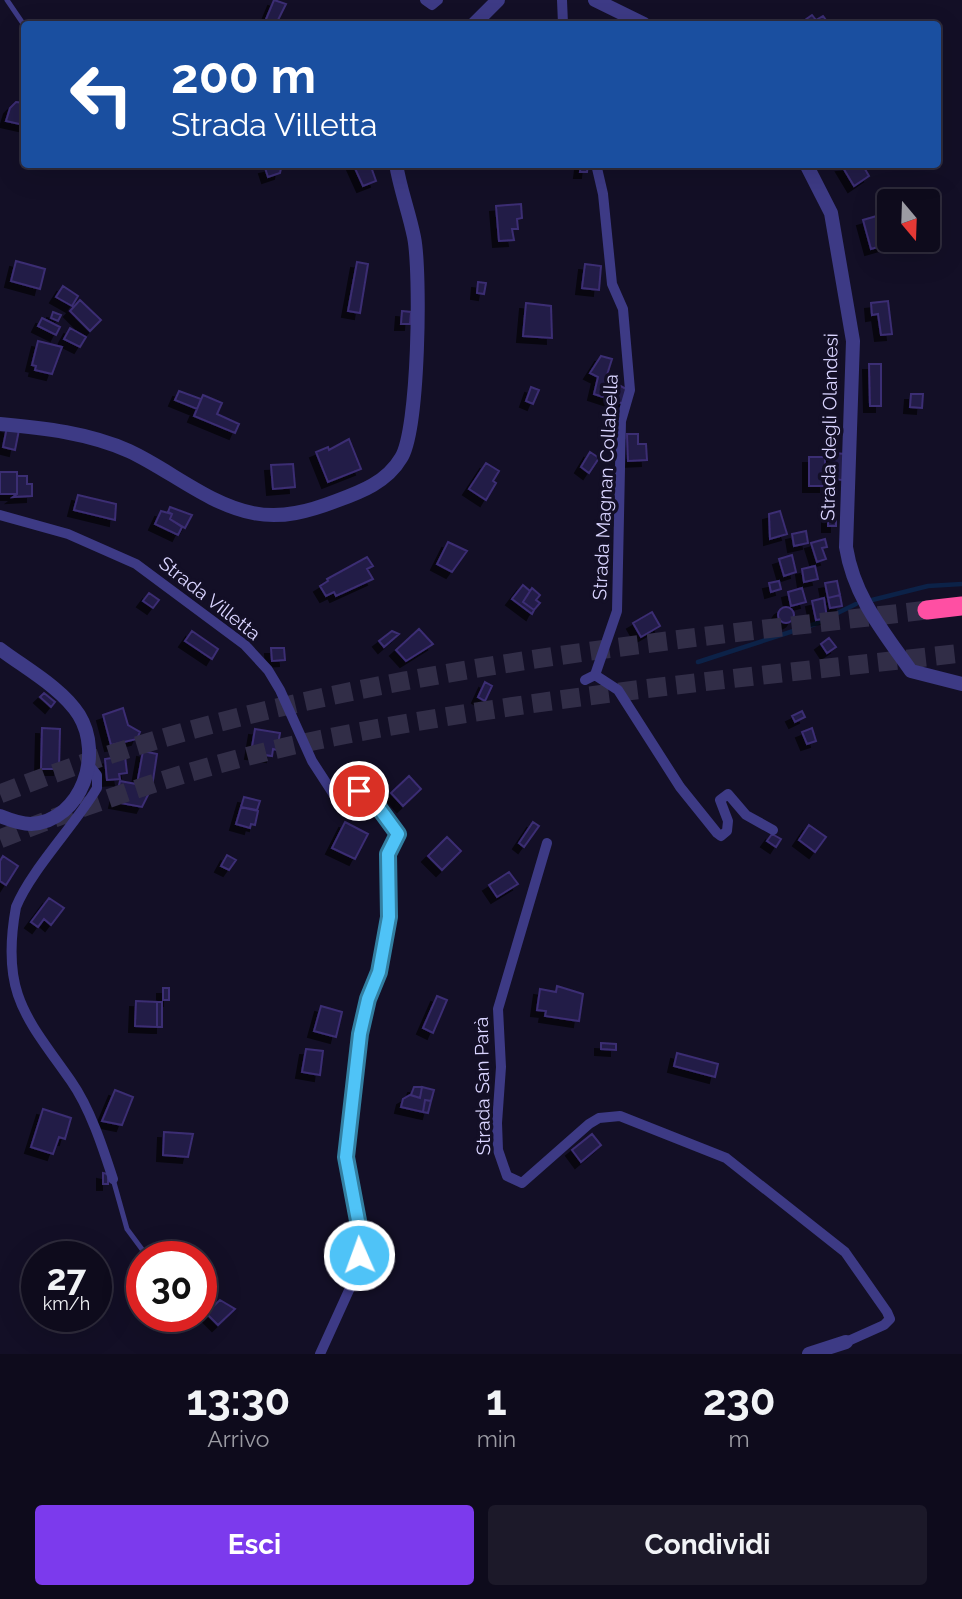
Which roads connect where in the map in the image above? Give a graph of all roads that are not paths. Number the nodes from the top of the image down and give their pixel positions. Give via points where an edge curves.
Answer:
1 (8, 0) edge
2 (425, 0) edge
3 (438, 0) edge
4 (498, 0) edge
5 (562, 0) edge
6 (595, 0) edge
7 (21, 21) edge
8 (477, 21) edge
9 (563, 21) edge
10 (638, 21) edge
11 (397, 168) edge
12 (597, 168) edge
13 (808, 168) edge
14 (0, 425) edge
15 (0, 514) edge
16 (962, 606) edge
17 (927, 610) tunnel mouth
18 (0, 649) edge
19 (962, 684) edge
20 (89, 765) junction
21 (0, 816) edge
22 (773, 830) dead end
23 (547, 843) dead end
24 (113, 1179) joint
25 (136, 1241) edge
26 (846, 1342) joint
27 (320, 1354) edge
28 (809, 1354) edge

1 - 7 lane
2 - 3 street via 432,5
4 - 8 street
5 - 9 street
6 - 10 street
11 - 14 street via 414,236 418,278 411,430 401,459 365,491 310,511 253,513 100,440 48,428
12 - 22 street, Strada Magnan Collabella via 612,284 623,309 630,390 621,421 617,611 590,677 618,690 680,787 717,833 721,836 727,831 720,800 728,794 746,815
13 - 19 street, Strada degli Olandesi via 831,213 853,341 849,566 859,596 912,671
15 - 27 street, Strada Villetta via 68,534 136,564 245,645 280,690 312,761 336,798 359,791 365,794 398,834 388,854 389,917 379,972 360,1034 346,1157 359,1255
16 - 17 highway
18 - 20 street via 78,713 89,742
20 - 21 street via 82,788 54,816 30,824
20 - 24 street via 97,775 97,788 16,905 2,961 4,981 16,1009 73,1084
23 - 26 street, Strada San Parà via 498,1009 498,1137 507,1176 522,1183 589,1124 598,1118 620,1116 726,1157 845,1252 887,1312 890,1319 884,1325
24 - 25 lane via 127,1229
26 - 28 street

